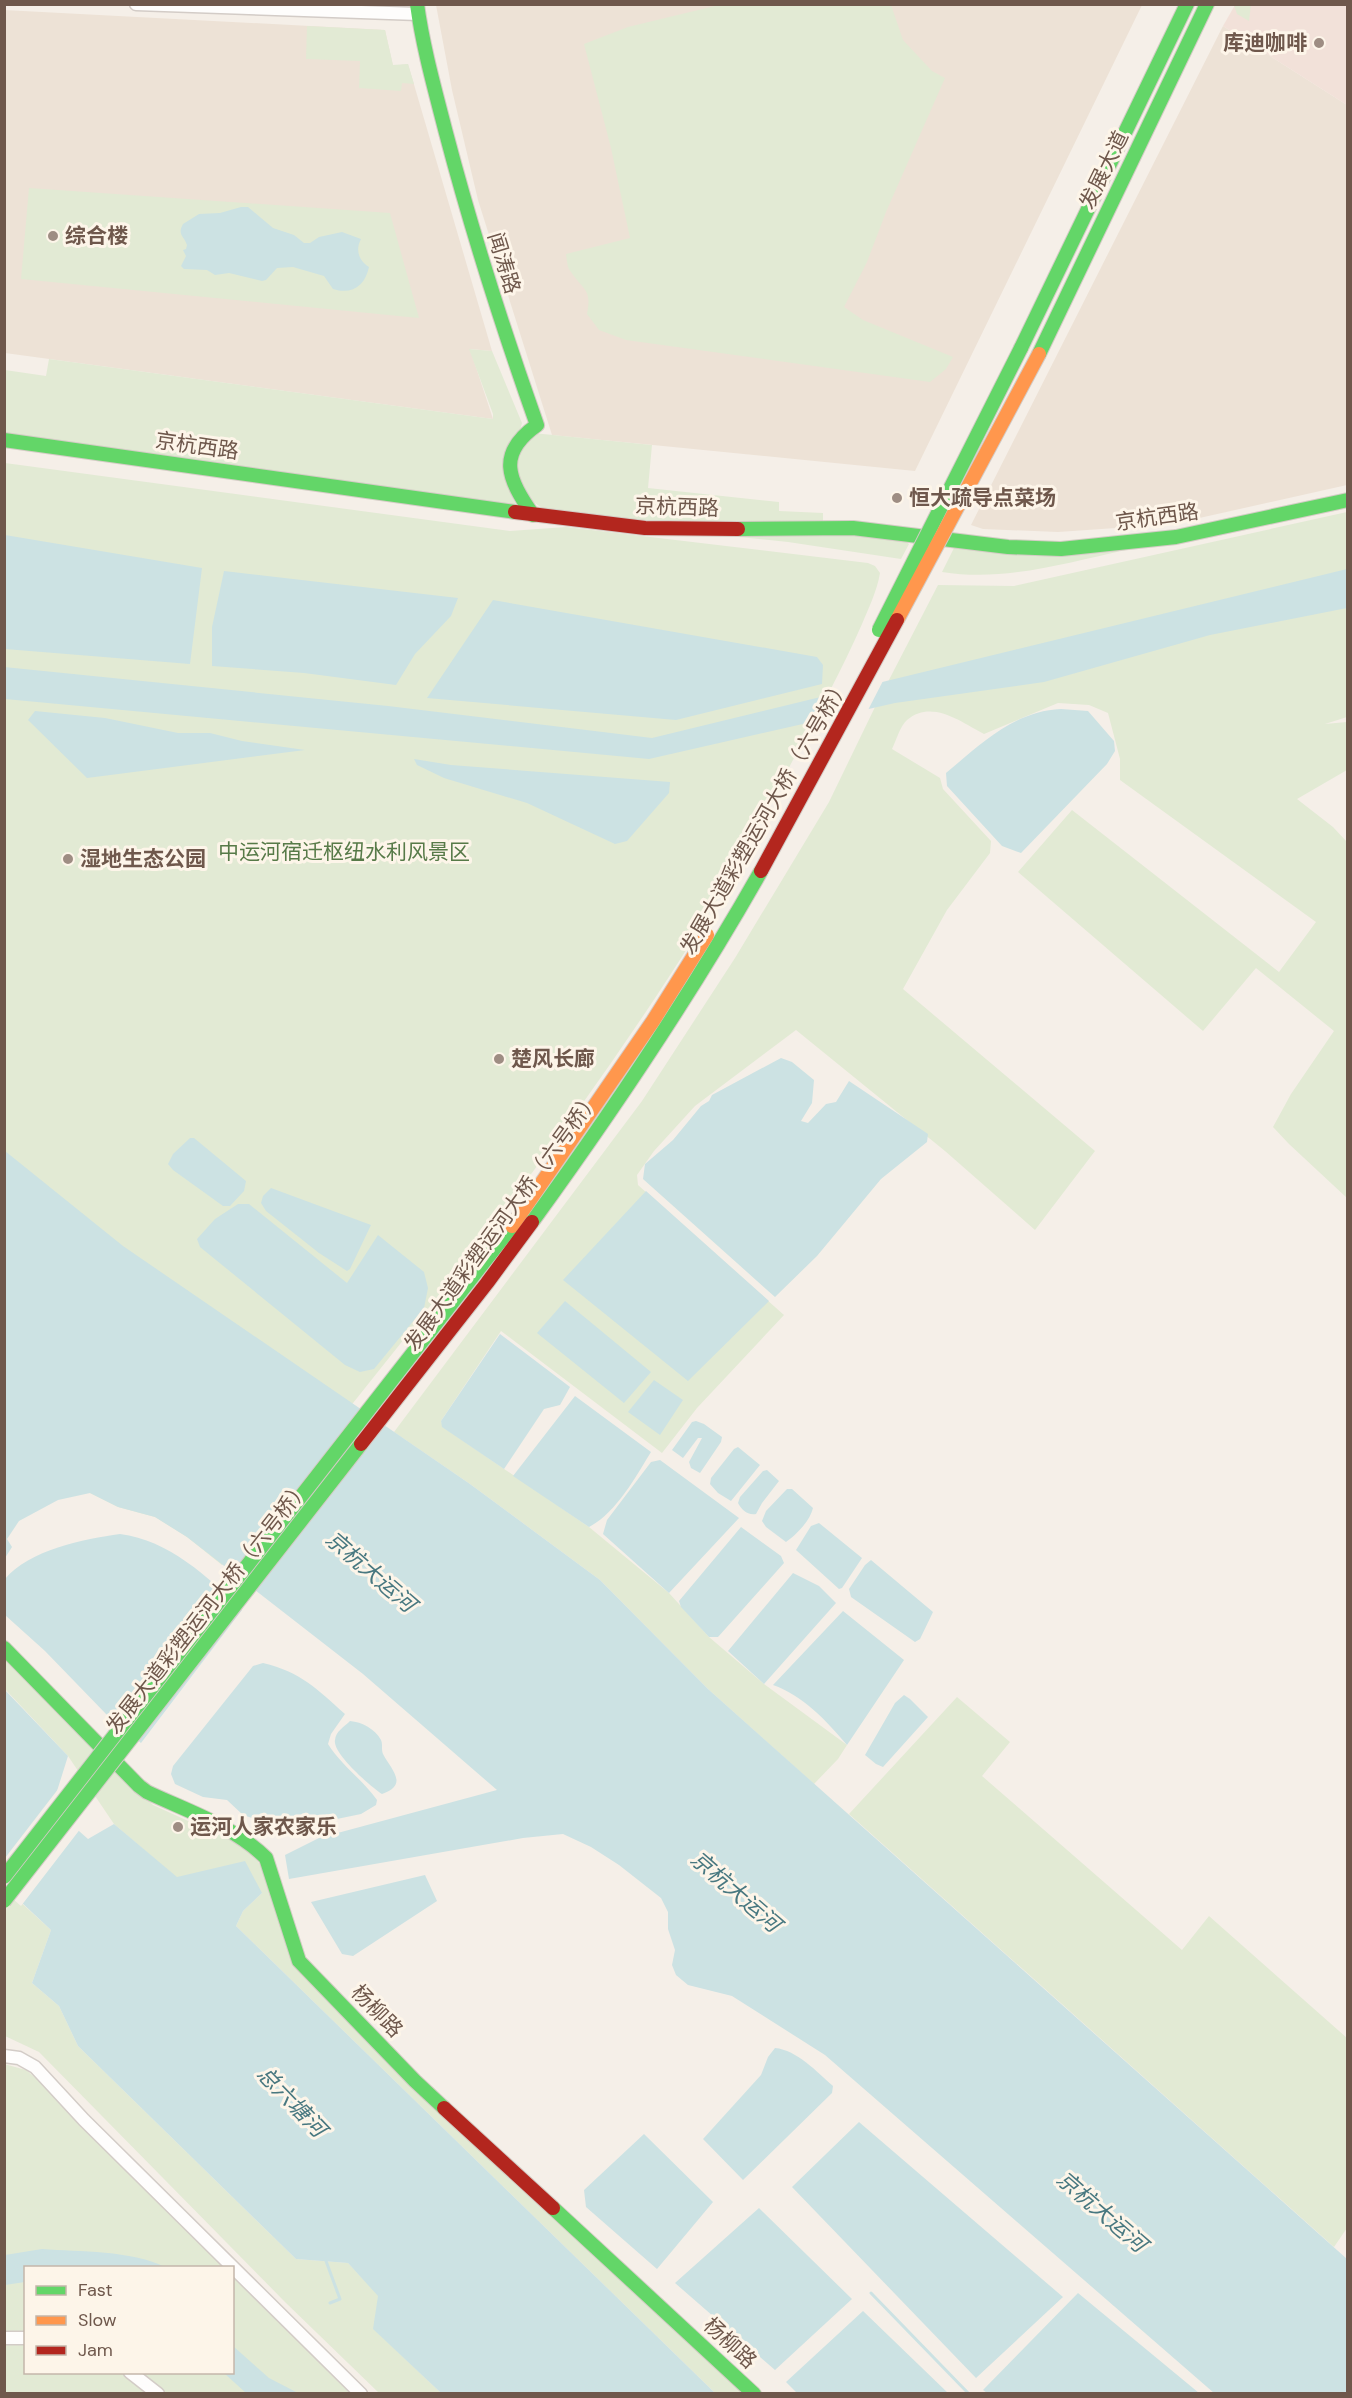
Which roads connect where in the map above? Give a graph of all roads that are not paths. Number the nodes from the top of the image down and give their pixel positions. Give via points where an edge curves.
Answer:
1 (136, 4) edge
2 (1187, 4) edge
3 (1207, 4) edge
4 (417, 10) edge
5 (1020, 348) joint
6 (1039, 354) joint
7 (4, 440) edge
8 (1347, 500) edge
9 (533, 515) junction
10 (4, 1648) edge
11 (4, 1876) edge
12 (4, 1901) edge
13 (4, 2056) edge
14 (232, 2266) edge
15 (234, 2268) edge
16 (4, 2338) edge
17 (24, 2338) edge
18 (131, 2374) edge
19 (158, 2394) edge
20 (361, 2394) edge
21 (754, 2394) edge

1 - 4 street
2 - 5 main road, 发展大道
3 - 6 main road, 发展大道
4 - 9 main road, 闻涛路 via 464,205 537,425 522,435 509,462 515,489
5 - 11 main road, 发展大道彩塑运河大桥（六号桥）, bridge via 879,630 752,862 653,1021 518,1218
6 - 12 main road, 发展大道彩塑运河大桥（六号桥）, bridge via 806,791 674,1016 575,1163 487,1283
7 - 9 main road, 京杭西路
8 - 9 main road, 京杭西路 via 1176,537 1061,549 1008,547 853,528 688,530
10 - 21 main road, 杨柳路 via 139,1786 239,1836 261,1852 299,1961 415,2081
13 - 14 street via 19,2058 35,2067
15 - 20 street
16 - 17 street
18 - 19 street

